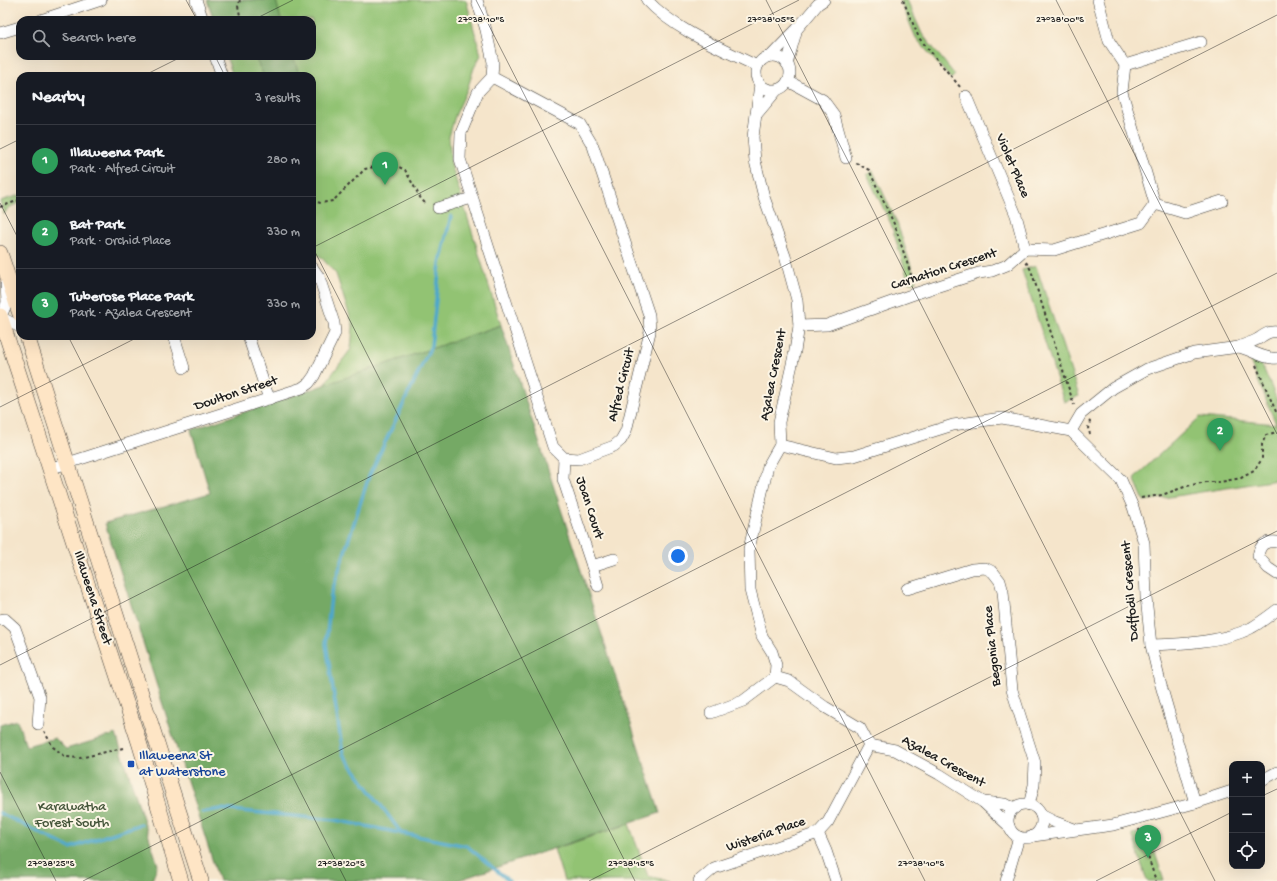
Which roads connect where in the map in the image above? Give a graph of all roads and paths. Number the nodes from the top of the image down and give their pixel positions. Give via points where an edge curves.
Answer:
1 (101, 0) edge
2 (196, 0) edge
3 (240, 0) edge
4 (477, 0) edge
5 (647, 0) edge
6 (824, 0) edge
7 (903, 0) edge
8 (1098, 0) edge
9 (53, 16) edge
10 (202, 16) edge
11 (240, 16) edge
12 (16, 28) edge
13 (797, 29) junction
14 (0, 33) edge
15 (1201, 42) dead end
16 (771, 56) junction
17 (216, 60) edge
18 (787, 64) junction
19 (1125, 65) junction
20 (757, 66) junction
21 (221, 72) edge
22 (492, 77) junction
23 (788, 81) junction
24 (760, 84) junction
25 (777, 90) junction
26 (966, 96) joint
27 (756, 115) junction
28 (846, 158) joint
29 (472, 198) junction
30 (16, 201) edge
31 (1222, 201) dead end
32 (316, 202) edge
33 (1155, 204) junction
34 (0, 207) edge
35 (433, 207) joint
36 (1025, 249) junction
37 (0, 253) edge
38 (5, 269) junction
39 (316, 273) edge
40 (917, 293) junction
41 (16, 302) edge
42 (0, 317) edge
43 (16, 325) edge
44 (799, 326) junction
45 (1277, 332) edge
46 (28, 340) edge
47 (175, 340) edge
48 (249, 340) edge
49 (5, 341) edge
50 (1239, 347) junction
51 (1251, 350) junction
52 (1277, 358) edge
53 (184, 368) dead end
54 (269, 399) junction
55 (1277, 414) edge
56 (1071, 431) junction
57 (1277, 432) edge
58 (780, 445) junction
59 (564, 458) junction
60 (69, 463) junction
61 (49, 469) junction
62 (1140, 498) dead end
63 (1277, 542) edge
64 (614, 559) dead end
65 (592, 566) junction
66 (1277, 574) edge
67 (598, 586) dead end
68 (907, 589) dead end
69 (1277, 610) edge
70 (0, 620) edge
71 (1151, 645) junction
72 (775, 677) junction
73 (711, 713) dead end
74 (38, 724) joint
75 (869, 745) junction
76 (123, 748) dead end
77 (1277, 772) edge
78 (1265, 778) edge
79 (1229, 792) edge
80 (984, 802) junction
81 (1195, 803) junction
82 (1029, 805) junction
83 (1015, 808) junction
84 (1041, 815) junction
85 (1135, 819) junction
86 (1009, 826) junction
87 (1076, 829) junction
88 (818, 833) junction
89 (1034, 836) junction
90 (1019, 837) junction
91 (181, 881) edge
92 (201, 881) edge
93 (699, 881) edge
94 (836, 881) edge
95 (1006, 881) edge
96 (1156, 881) edge

1 - 9 street
2 - 10 street
3 - 11 path via 238,6
4 - 22 street via 493,62
5 - 20 street via 657,11 683,29
6 - 13 street
7 - 26 path via 919,38
8 - 19 street via 1109,41
12 - 14 street
13 - 16 street
13 - 18 street
15 - 19 street
16 - 18 street via 780,58
16 - 20 street
17 - 21 street
18 - 23 street via 790,72
19 - 33 street via 1122,92
20 - 24 street via 756,76
22 - 29 street via 478,92 461,133 460,159
22 - 59 street, Alfred Circuit via 580,124 593,146 649,315 650,332 626,431 621,440 614,446 579,459
23 - 25 street
23 - 28 street via 823,100 834,115
24 - 25 street via 768,90
24 - 27 street, Azalea Crescent
25 - 27 street
26 - 36 street, Violet Place via 1016,215
27 - 44 street, Azalea Crescent via 753,137 755,161 797,300
28 - 40 path via 869,170 895,226
29 - 35 street
29 - 59 street via 553,447
30 - 34 path
31 - 33 street via 1185,213
32 - 35 path via 333,201 365,169 388,164 405,170 421,199
33 - 36 street via 1141,223 1054,250
36 - 40 street, Carnation Crescent via 1007,265 992,272 979,273
37 - 38 main road
38 - 41 main road
38 - 42 street via 7,303
39 - 54 street, Doulton Street via 334,323 335,333 309,383 302,388
40 - 44 street, Carnation Crescent via 827,326
42 - 43 street
42 - 49 main road, Illaweena Street
44 - 58 street, Azalea Crescent via 779,422
45 - 50 street via 1271,332
46 - 60 main road, Illaweena Street
47 - 53 street
48 - 54 street
49 - 61 main road, Illaweena Street
50 - 51 street
50 - 56 street via 1194,353 1147,369 1113,388 1081,414
51 - 52 street via 1270,359
51 - 55 path
54 - 60 street, Doulton Street
56 - 58 street via 1002,418 953,425 854,456 836,458
56 - 71 street, Daffodil Crescent via 1121,480 1133,507 1144,543
57 - 62 path via 1266,435 1262,444 1262,459 1254,471 1241,478 1206,482 1162,495
58 - 72 street via 768,466 749,549 750,590 762,636 772,652 776,665
59 - 65 street, Joan Court via 563,478
60 - 61 street, Doulton Street
60 - 92 main road, Illaweena Street
61 - 91 main road, Illaweena Street via 139,742
63 - 66 street via 1264,544 1259,549 1258,556
64 - 65 street
65 - 67 street, Joan Court
68 - 82 street, Begonia Place via 972,569 985,568 994,572 1000,581 1012,690 1035,763 1034,785
69 - 71 street via 1251,628 1237,633 1203,642
70 - 74 street via 5,619 15,628 38,690
71 - 81 street, Daffodil Crescent
72 - 73 street via 743,701
72 - 75 street via 789,681 860,728
74 - 76 path via 47,734 53,747 66,757 80,758
75 - 80 street, Azalea Crescent via 895,750
75 - 88 street, Wisteria Place via 828,822
77 - 78 street
79 - 81 street
80 - 83 street, Azalea Crescent
80 - 86 street, Azalea Crescent
81 - 85 street
82 - 83 street
82 - 84 street
83 - 86 street via 1009,816
84 - 87 street
84 - 89 street via 1040,829
85 - 87 street via 1113,825
85 - 96 path
86 - 90 street
87 - 89 street
88 - 93 street, Wisteria Place via 714,868
88 - 94 street
89 - 90 street
90 - 95 street

